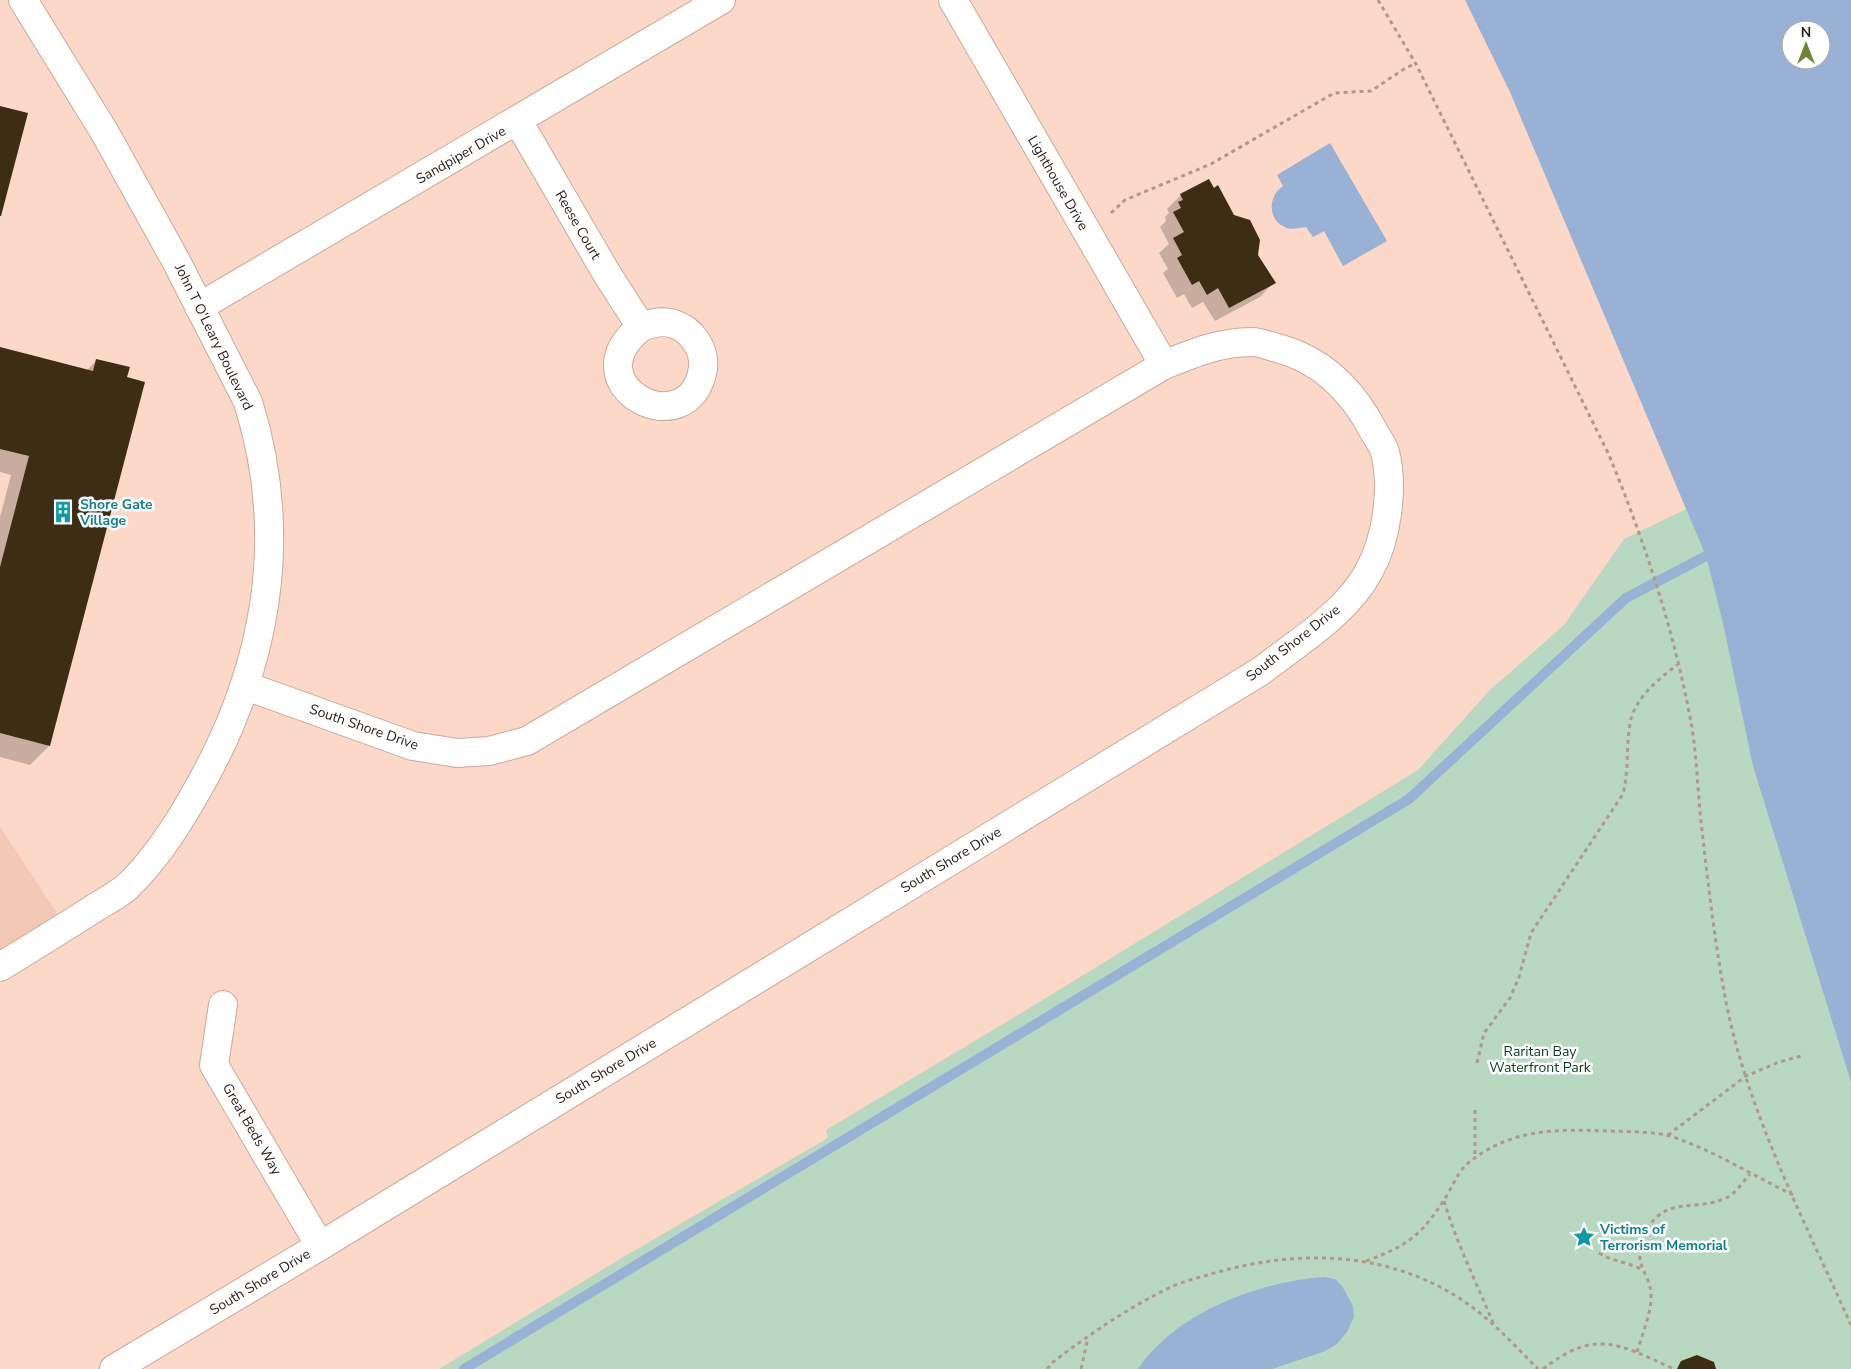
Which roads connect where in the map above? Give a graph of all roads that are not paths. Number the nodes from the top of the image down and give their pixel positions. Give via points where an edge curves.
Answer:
1 (23, 0) edge
2 (721, 0) edge
3 (953, 0) edge
4 (518, 121) junction
5 (199, 307) junction
6 (641, 327) dead end
7 (1164, 365) junction
8 (246, 686) junction
9 (0, 967) edge
10 (222, 1005) dead end
11 (320, 1246) junction
12 (114, 1369) edge

1 - 5 street, John T O'Leary Boulevard via 105,133
2 - 4 street, Sandpiper Drive
3 - 7 street, Lighthouse Drive
4 - 5 street, Sandpiper Drive
4 - 6 street, Reese Court
5 - 8 street, John T O'Leary Boulevard via 248,402 256,426 271,524 265,607
7 - 8 street, South Shore Drive via 527,741 489,751 457,753 413,746
7 - 11 street, South Shore Drive via 1213,346 1253,342 1292,352 1320,366 1341,382 1365,414 1384,452 1387,516 1381,545 1369,572 1338,610 1261,671
8 - 9 street, John T O'Leary Boulevard via 214,760 187,808 134,879 81,917
10 - 11 street, Great Beds Way via 214,1065
11 - 12 street, South Shore Drive

